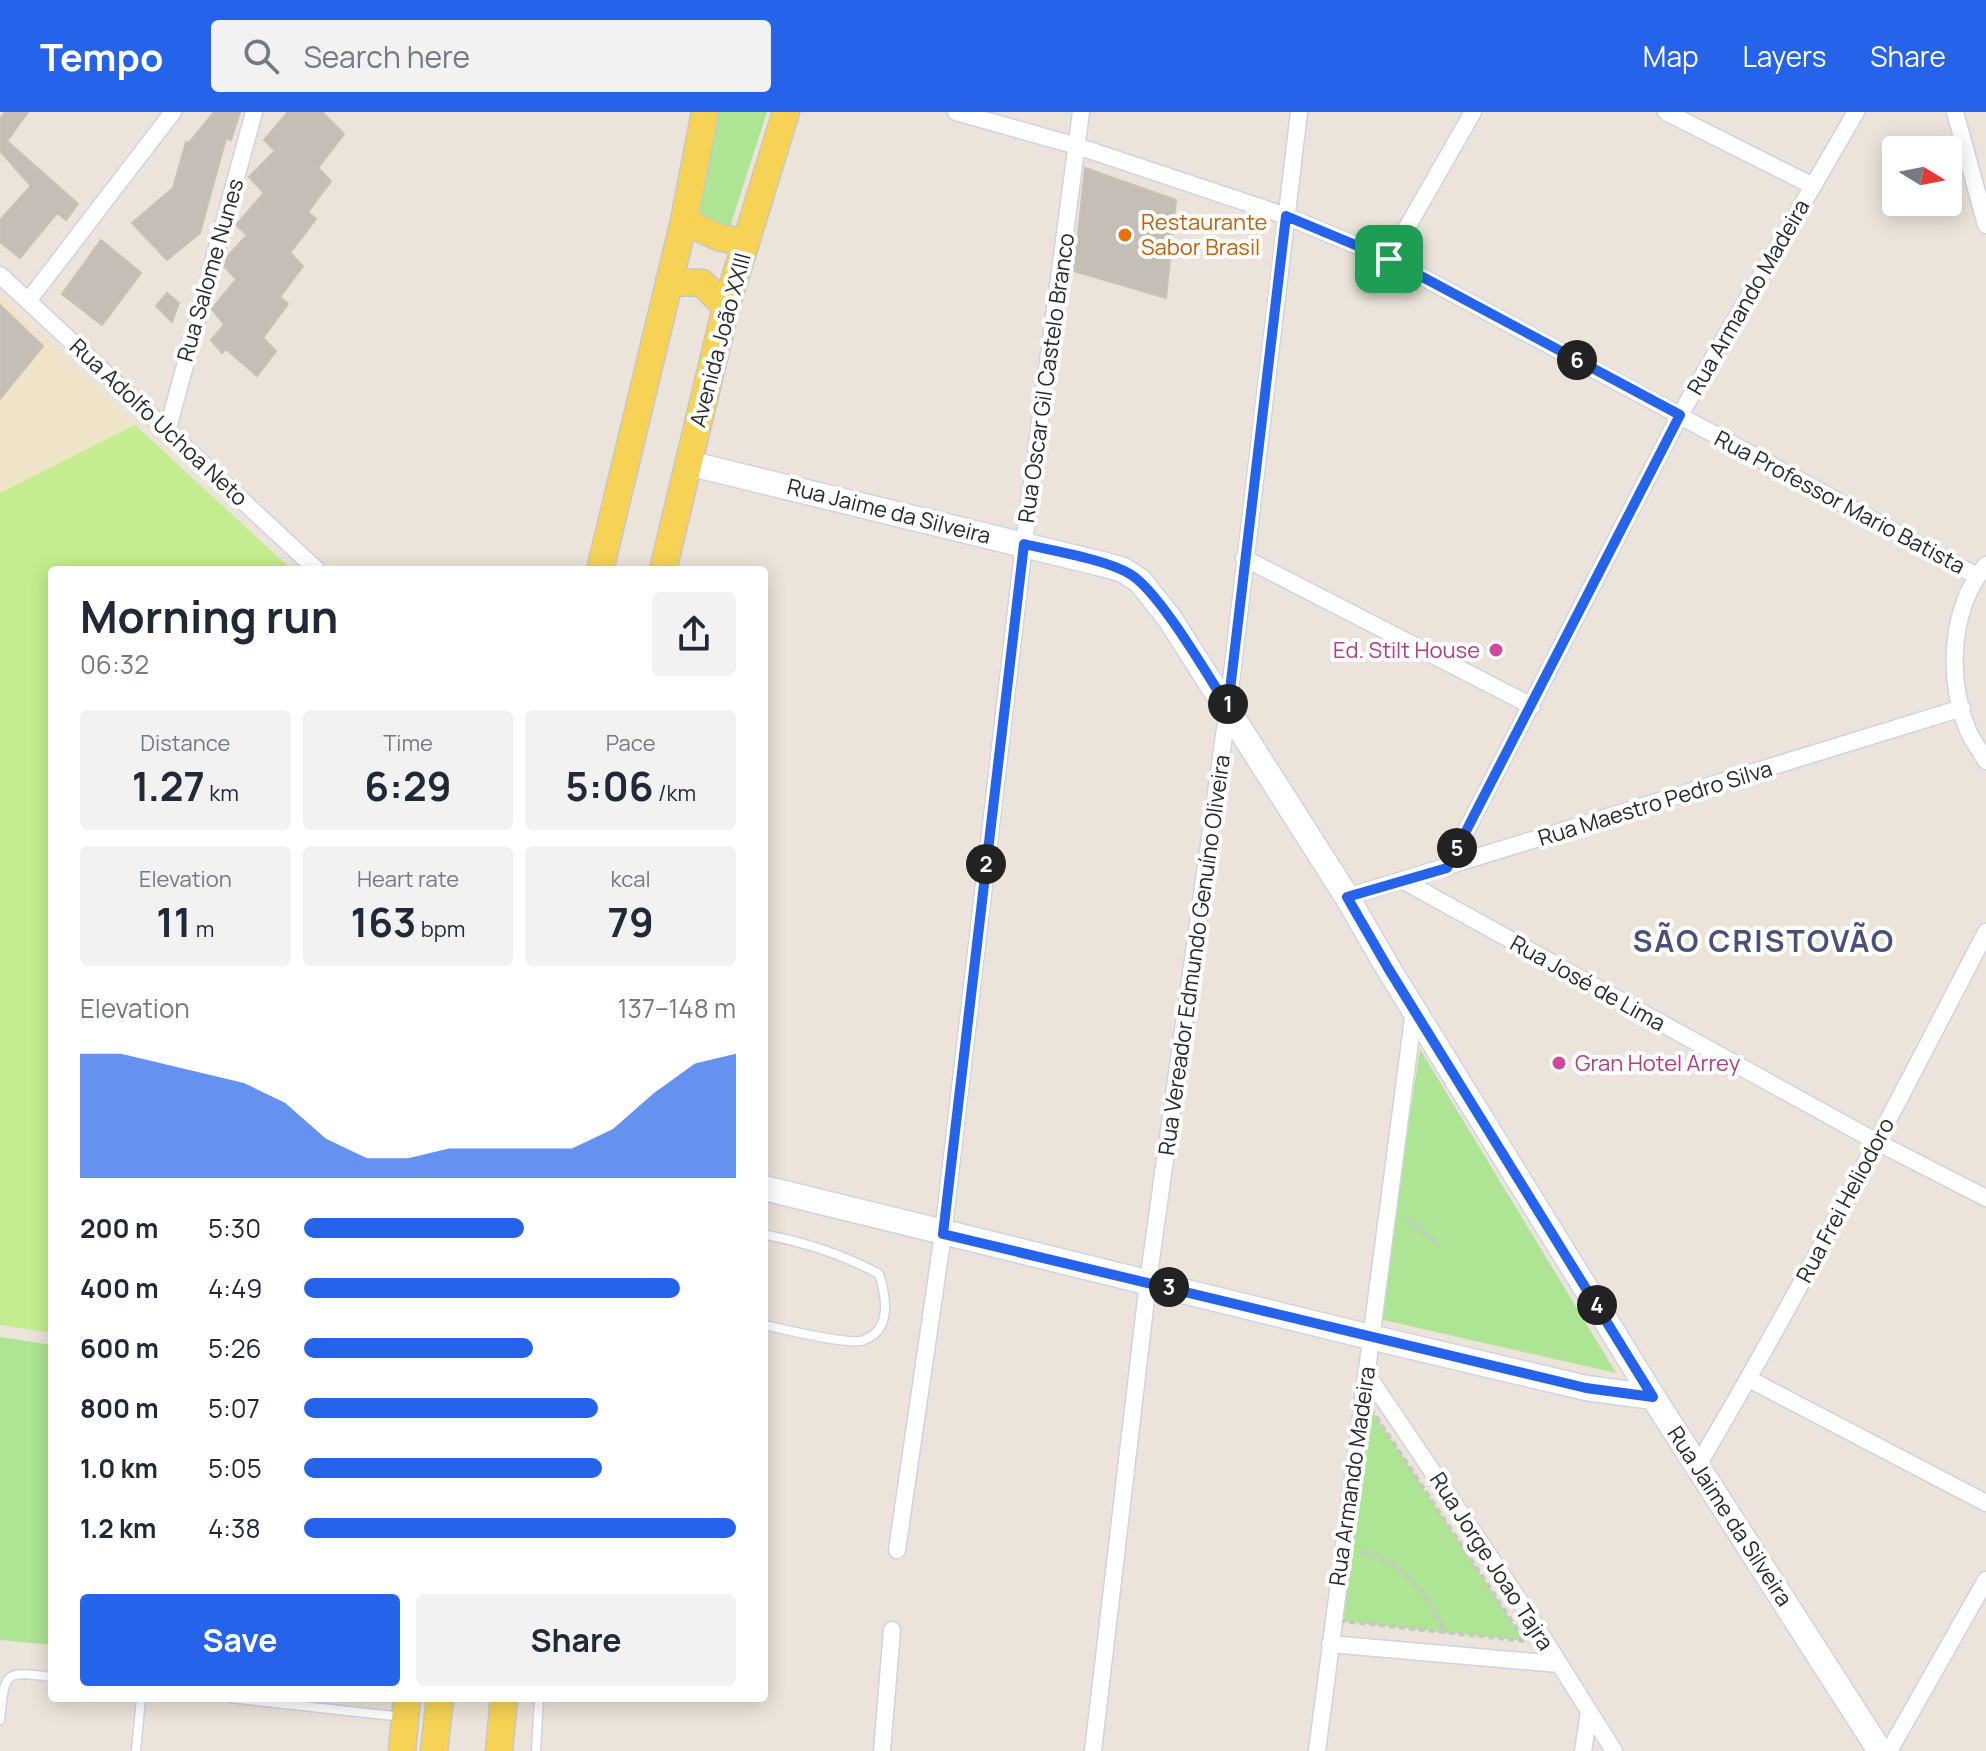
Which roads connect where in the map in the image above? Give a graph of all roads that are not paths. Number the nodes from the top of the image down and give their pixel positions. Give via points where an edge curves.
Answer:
1 (173, 112) edge
2 (254, 112) edge
3 (705, 112) edge
4 (786, 112) edge
5 (956, 112) edge
6 (1081, 112) edge
7 (1299, 112) edge
8 (1473, 112) edge
9 (1666, 112) edge
10 (1856, 112) edge
11 (1955, 112) edge
12 (1077, 146) junction
13 (1813, 186) junction
14 (1286, 216) junction
15 (684, 221) junction
16 (1986, 225) edge
17 (746, 243) junction
18 (1389, 259) junction
19 (0, 275) edge
20 (669, 282) junction
21 (28, 301) junction
22 (726, 307) junction
23 (1680, 415) junction
24 (168, 428) junction
25 (688, 463) junction
26 (1024, 544) junction
27 (1244, 558) junction
28 (313, 566) edge
29 (601, 566) edge
30 (664, 566) edge
31 (1981, 570) edge
32 (1532, 706) junction
33 (1228, 707) junction
34 (1962, 708) junction
35 (1986, 761) edge
36 (1447, 868) junction
37 (1402, 880) junction
38 (1347, 897) junction
39 (1986, 932) edge
40 (1415, 1011) junction
41 (1877, 1142) junction
42 (768, 1189) edge
43 (1986, 1198) edge
44 (943, 1234) junction
45 (768, 1235) edge
46 (1148, 1282) junction
47 (768, 1326) edge
48 (1370, 1337) junction
49 (1366, 1373) junction
50 (1749, 1379) junction
51 (1653, 1397) junction
52 (1698, 1465) junction
53 (1986, 1503) edge
54 (897, 1550) dead end
55 (1986, 1580) edge
56 (892, 1630) dead end
57 (1330, 1644) junction
58 (1558, 1664) junction
59 (48, 1677) edge
60 (141, 1702) edge
61 (300, 1702) edge
62 (440, 1702) edge
63 (504, 1702) edge
64 (539, 1702) edge
65 (405, 1708) edge
66 (1589, 1712) junction
67 (0, 1720) edge
68 (136, 1751) edge
69 (402, 1751) edge
70 (434, 1751) edge
71 (499, 1751) edge
72 (536, 1751) edge
73 (882, 1751) edge
74 (1093, 1751) edge
75 (1317, 1751) edge
76 (1583, 1751) edge
77 (1614, 1751) edge
78 (1880, 1751) edge
79 (1889, 1751) edge

1 - 21 street
2 - 24 street, Rua Salome Nunes
3 - 15 main road
4 - 17 main road, Avenida João XXIII
5 - 12 street, Rua Professor Mario Batista
6 - 12 street, Rua Oscar Gil Castelo Branco
7 - 14 street, Rua Vereador Edmundo Genuíno Oliveira
8 - 18 street
9 - 13 street
10 - 13 street, Rua Armando Madeira
11 - 16 street
12 - 14 street, Rua Professor Mario Batista
12 - 26 street, Rua Oscar Gil Castelo Branco
13 - 23 street, Rua Armando Madeira
14 - 18 street, Rua Professor Mario Batista
14 - 27 street, Rua Vereador Edmundo Genuíno Oliveira
15 - 17 main road
15 - 20 main road
17 - 22 main road, Avenida João XXIII
18 - 23 street, Rua Professor Mario Batista
19 - 21 street, Rua Adolfo Uchoa Neto
20 - 22 main road via 702,283
20 - 29 main road
21 - 24 street, Rua Adolfo Uchoa Neto
22 - 25 main road, Avenida João XXIII
23 - 31 street, Rua Professor Mario Batista
23 - 32 street, Rua Armando Madeira
24 - 28 street, Rua Adolfo Uchoa Neto
25 - 26 street, Rua Jaime da Silveira
25 - 30 main road, Avenida João XXIII
26 - 33 street, Rua Jaime da Silveira via 1132,575 1170,619
26 - 44 street, Rua Oscar Gil Castelo Branco
27 - 32 street
27 - 33 street, Rua Vereador Edmundo Genuíno Oliveira
31 - 34 street via 1958,625 1954,677
32 - 36 street, Rua Armando Madeira
33 - 38 street, Rua Jaime da Silveira
33 - 46 street, Rua Vereador Edmundo Genuíno Oliveira
34 - 35 street via 1967,729
34 - 36 street, Rua Maestro Pedro Silva
36 - 37 street, Rua Maestro Pedro Silva
37 - 38 street, Rua Maestro Pedro Silva
37 - 41 street, Rua José de Lima
38 - 40 street, Rua Jaime da Silveira
39 - 41 street, Rua Frei Heliodoro
40 - 48 street, Rua Armando Madeira
40 - 51 street, Rua Jaime da Silveira
41 - 43 street, Rua José de Lima
41 - 50 street, Rua Frei Heliodoro
42 - 44 street
44 - 46 street
44 - 54 street, Rua Oscar Gil Castelo Branco
45 - 47 lane via 847,1256 879,1274 887,1300 881,1327 864,1340
46 - 48 street
46 - 74 street, Rua Vereador Edmundo Genuíno Oliveira
48 - 49 street, Rua Armando Madeira
48 - 51 street via 1586,1388
49 - 57 street, Rua Armando Madeira
49 - 58 street, Rua Jorge Joao Tajra
50 - 52 street, Rua Frei Heliodoro
50 - 53 street
51 - 52 street, Rua Jaime da Silveira
52 - 78 street, Rua Jaime da Silveira
55 - 79 street
56 - 73 street
57 - 58 street
57 - 75 street, Rua Armando Madeira
58 - 66 street, Rua Jorge Joao Tajra
59 - 67 lane via 10,1676
60 - 68 lane
61 - 65 lane
62 - 70 main road
63 - 71 main road
64 - 72 lane
65 - 69 main road
66 - 76 street
66 - 77 street, Rua Jorge Joao Tajra

